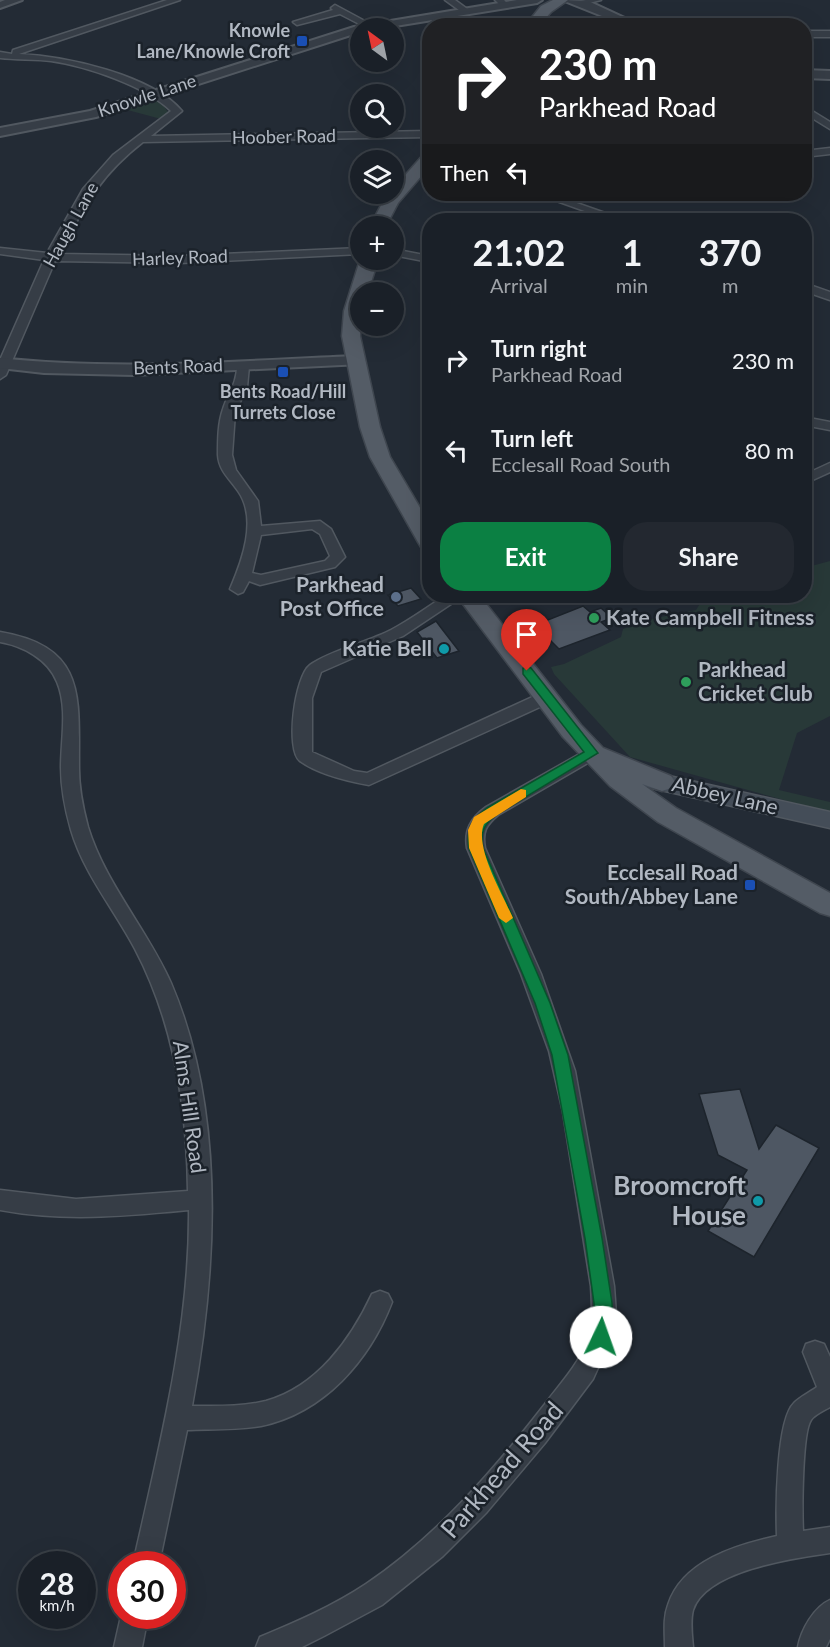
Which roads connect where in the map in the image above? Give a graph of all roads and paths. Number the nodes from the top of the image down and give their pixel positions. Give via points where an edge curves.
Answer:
1 (16, 0) edge
2 (176, 0) edge
3 (448, 0) edge
4 (537, 0) edge
5 (562, 0) edge
6 (567, 0) edge
7 (597, 0) edge
8 (502, 3) edge
9 (584, 3) junction
10 (0, 5) edge
11 (466, 11) junction
12 (354, 18) edge
13 (538, 18) edge
14 (619, 18) edge
15 (404, 21) edge
16 (297, 22) dead end
17 (350, 32) edge
18 (812, 34) edge
19 (830, 34) edge
20 (1, 56) edge
21 (812, 74) edge
22 (830, 75) edge
23 (153, 93) junction
24 (812, 114) edge
25 (830, 126) edge
26 (0, 132) edge
27 (422, 134) edge
28 (140, 139) junction
29 (830, 151) edge
30 (812, 153) edge
31 (422, 168) edge
32 (564, 201) edge
33 (599, 213) edge
34 (382, 216) edge
35 (0, 251) edge
36 (350, 251) edge
37 (404, 254) edge
38 (422, 258) edge
39 (50, 259) junction
40 (366, 270) edge
41 (812, 290) edge
42 (830, 296) edge
43 (356, 361) junction
44 (243, 366) junction
45 (1, 367) edge
46 (812, 423) edge
47 (830, 426) edge
48 (830, 466) edge
49 (812, 476) edge
50 (422, 530) edge
51 (255, 531) junction
52 (444, 603) edge
53 (473, 603) edge
54 (0, 637) edge
55 (547, 697) junction
56 (592, 753) junction
57 (619, 780) junction
58 (669, 783) junction
59 (667, 815) junction
60 (830, 820) edge
61 (830, 906) edge
62 (202, 1199) junction
63 (0, 1200) edge
64 (380, 1302) dead end
65 (814, 1352) dead end
66 (830, 1384) edge
67 (179, 1418) junction
68 (830, 1540) edge
69 (791, 1545) junction
70 (149, 1551) edge
71 (830, 1614) edge
72 (132, 1629) edge
73 (128, 1647) edge
74 (270, 1647) edge
75 (679, 1647) edge
76 (812, 1647) edge

1 - 10 street
2 - 20 street
3 - 11 street
4 - 8 street, Knowle Lane
5 - 13 main road
6 - 9 street
7 - 9 street
8 - 11 street, Knowle Lane
9 - 14 street
11 - 15 street, Knowle Lane
12 - 16 street via 337,10
17 - 23 street, Knowle Lane
18 - 19 street
20 - 23 street via 73,62
21 - 22 street
23 - 26 street, Knowle Lane via 75,119
23 - 28 street, Haugh Lane via 177,111
24 - 25 street
27 - 28 street, Hoober Road
28 - 39 street, Haugh Lane via 87,190
29 - 30 street
31 - 34 main road
32 - 33 street
35 - 39 street, Harley Road
36 - 39 street, Harley Road via 139,260
37 - 38 street
39 - 45 street, Haugh Lane
40 - 43 main road via 353,311 351,336
41 - 42 street
43 - 44 street, Bents Road
43 - 50 main road via 380,457
44 - 45 street, Bents Road via 78,370
44 - 51 street via 243,385 228,412 225,459 231,476 247,494
46 - 47 street
48 - 49 street
51 - 51 street via 315,524 326,532 338,557 330,564 241,582
52 - 55 street via 396,633 315,669 303,698 305,756 350,776 369,779
53 - 55 main road
54 - 62 street, Alms Hill Road via 26,644 43,654 67,681 72,702 70,779 79,829 93,865 160,980 177,1027 196,1132
55 - 56 main road
56 - 57 main road
56 - 58 main road
56 - 74 street, Parkhead Road via 492,811 479,821 474,838 543,1003 560,1055 594,1238 603,1303 601,1337 524,1453 438,1545 384,1587 328,1620
57 - 58 main road, Abbey Lane via 637,777
57 - 59 main road
58 - 59 main road via 660,798
58 - 60 main road, Abbey Lane
59 - 61 main road
62 - 63 street via 87,1210 50,1209
62 - 67 street, Alms Hill Road via 197,1290
64 - 67 street via 375,1318 340,1366 289,1404 249,1415
65 - 66 street
66 - 69 street via 828,1394 801,1412 795,1431 788,1492
67 - 70 street, Alms Hill Road
68 - 69 street
69 - 75 street via 721,1568 692,1589 681,1604
71 - 76 street
72 - 73 street

